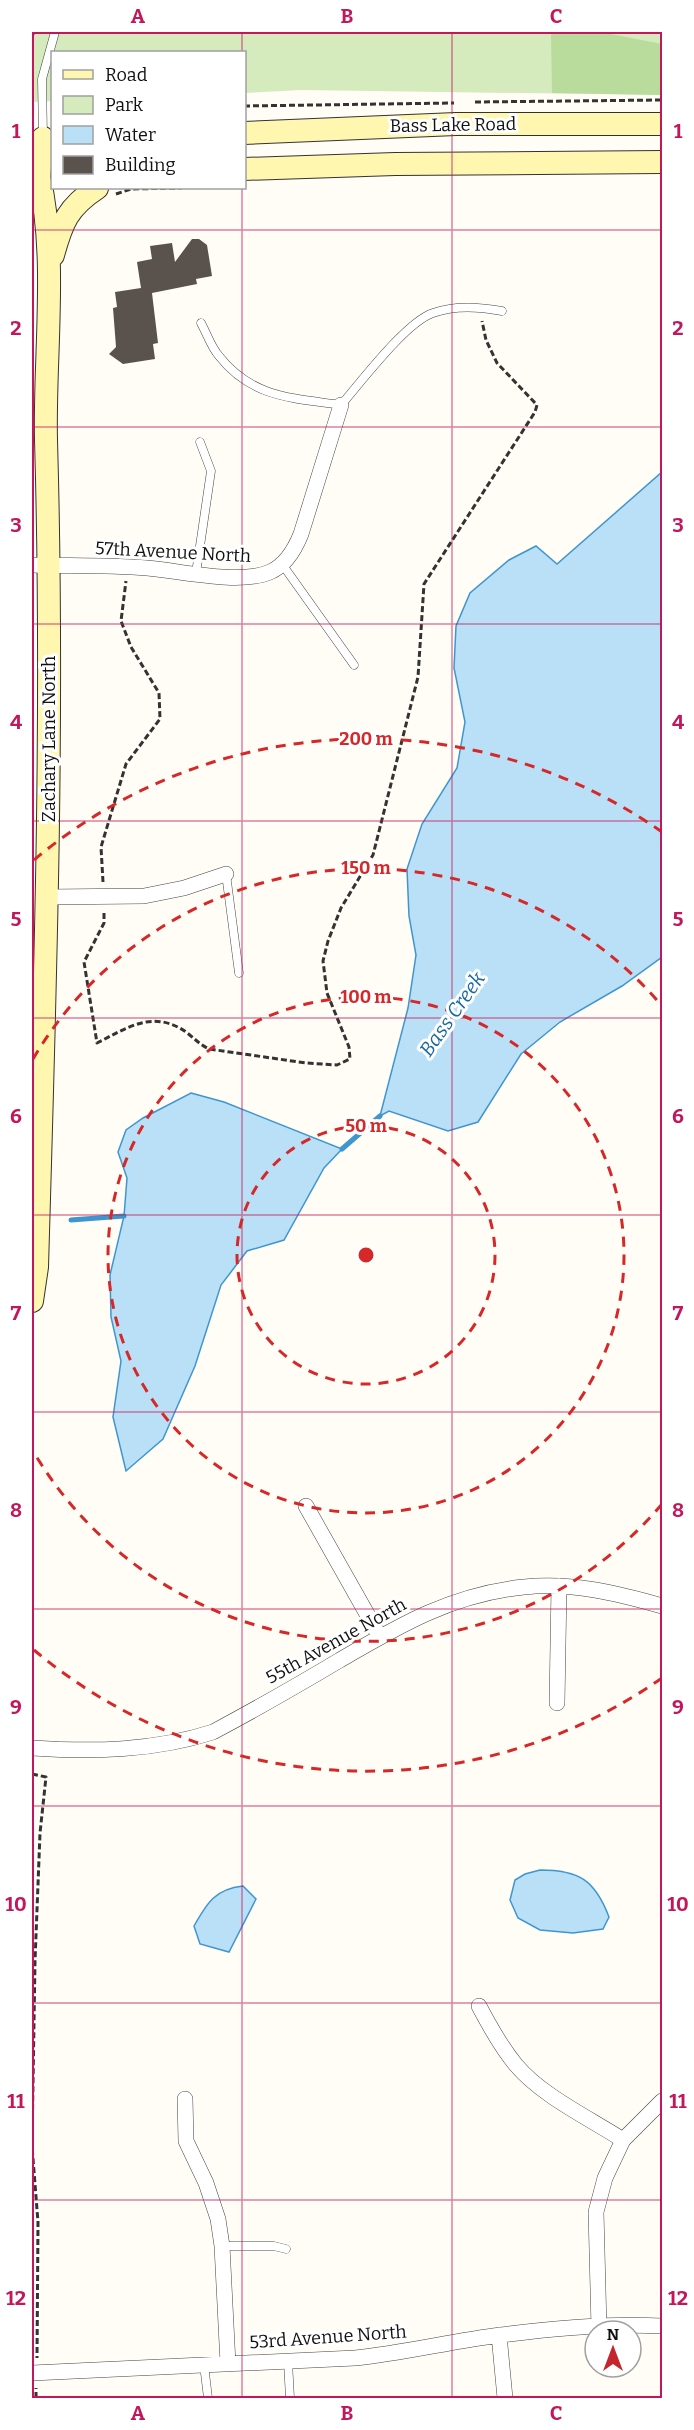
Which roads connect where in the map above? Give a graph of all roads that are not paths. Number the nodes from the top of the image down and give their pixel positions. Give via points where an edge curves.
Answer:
1 (55, 32) edge
2 (663, 124) edge
3 (246, 133) edge
4 (42, 138) edge
5 (663, 162) edge
6 (246, 169) edge
7 (39, 182) edge
8 (103, 192) edge
9 (48, 271) junction
10 (502, 310) dead end
11 (201, 323) dead end
12 (341, 405) junction
13 (200, 442) dead end
14 (282, 564) junction
15 (40, 565) edge
16 (196, 573) junction
17 (354, 665) dead end
18 (226, 874) joint
19 (44, 897) junction
20 (239, 973) dead end
21 (32, 1301) edge
22 (306, 1506) dead end
23 (559, 1586) junction
24 (663, 1606) edge
25 (380, 1637) junction
26 (557, 1703) dead end
27 (32, 1748) edge
28 (479, 2006) dead end
29 (185, 2099) dead end
30 (663, 2101) edge
31 (623, 2139) junction
32 (222, 2246) junction
33 (286, 2249) dead end
34 (599, 2319) edge
35 (663, 2326) edge
36 (643, 2327) edge
37 (583, 2329) edge
38 (499, 2335) junction
39 (288, 2362) junction
40 (228, 2364) junction
41 (204, 2365) junction
42 (35, 2373) edge
43 (208, 2398) edge
44 (290, 2398) edge
45 (505, 2398) edge

1 - 4 lane via 42,79
2 - 3 street, Bass Lake Road via 456,124
4 - 7 street, Zachary Lane North
5 - 6 street, Bass Lake Road
7 - 9 street, Zachary Lane North via 44,198
8 - 9 street via 69,211
9 - 15 street, Zachary Lane North
10 - 12 lane via 472,306 431,313 402,335
11 - 12 lane via 218,356 246,382 275,396
12 - 14 street via 301,534 294,552
13 - 16 lane via 211,471
14 - 16 street, 57th Avenue North via 259,576 241,578
14 - 17 lane
15 - 16 street, 57th Avenue North
15 - 19 street, Zachary Lane North via 50,702
18 - 19 street via 144,896
18 - 20 lane
19 - 21 street, Zachary Lane North via 37,1268
22 - 25 street
23 - 24 street, 55th Avenue North via 611,1592
23 - 25 street, 55th Avenue North via 482,1593 438,1607
23 - 26 street
25 - 27 street, 55th Avenue North via 238,1719 184,1742 116,1750
28 - 31 street via 517,2067 542,2089
29 - 32 street via 186,2141 206,2183
30 - 31 street
31 - 34 street via 605,2178 596,2212
32 - 33 lane
32 - 40 street
35 - 36 street, 53rd Avenue North
37 - 38 street, 53rd Avenue North
38 - 39 street, 53rd Avenue North via 397,2354
38 - 45 street
39 - 40 street, 53rd Avenue North
39 - 44 lane
40 - 41 street, 53rd Avenue North
41 - 42 street, 53rd Avenue North
41 - 43 lane

